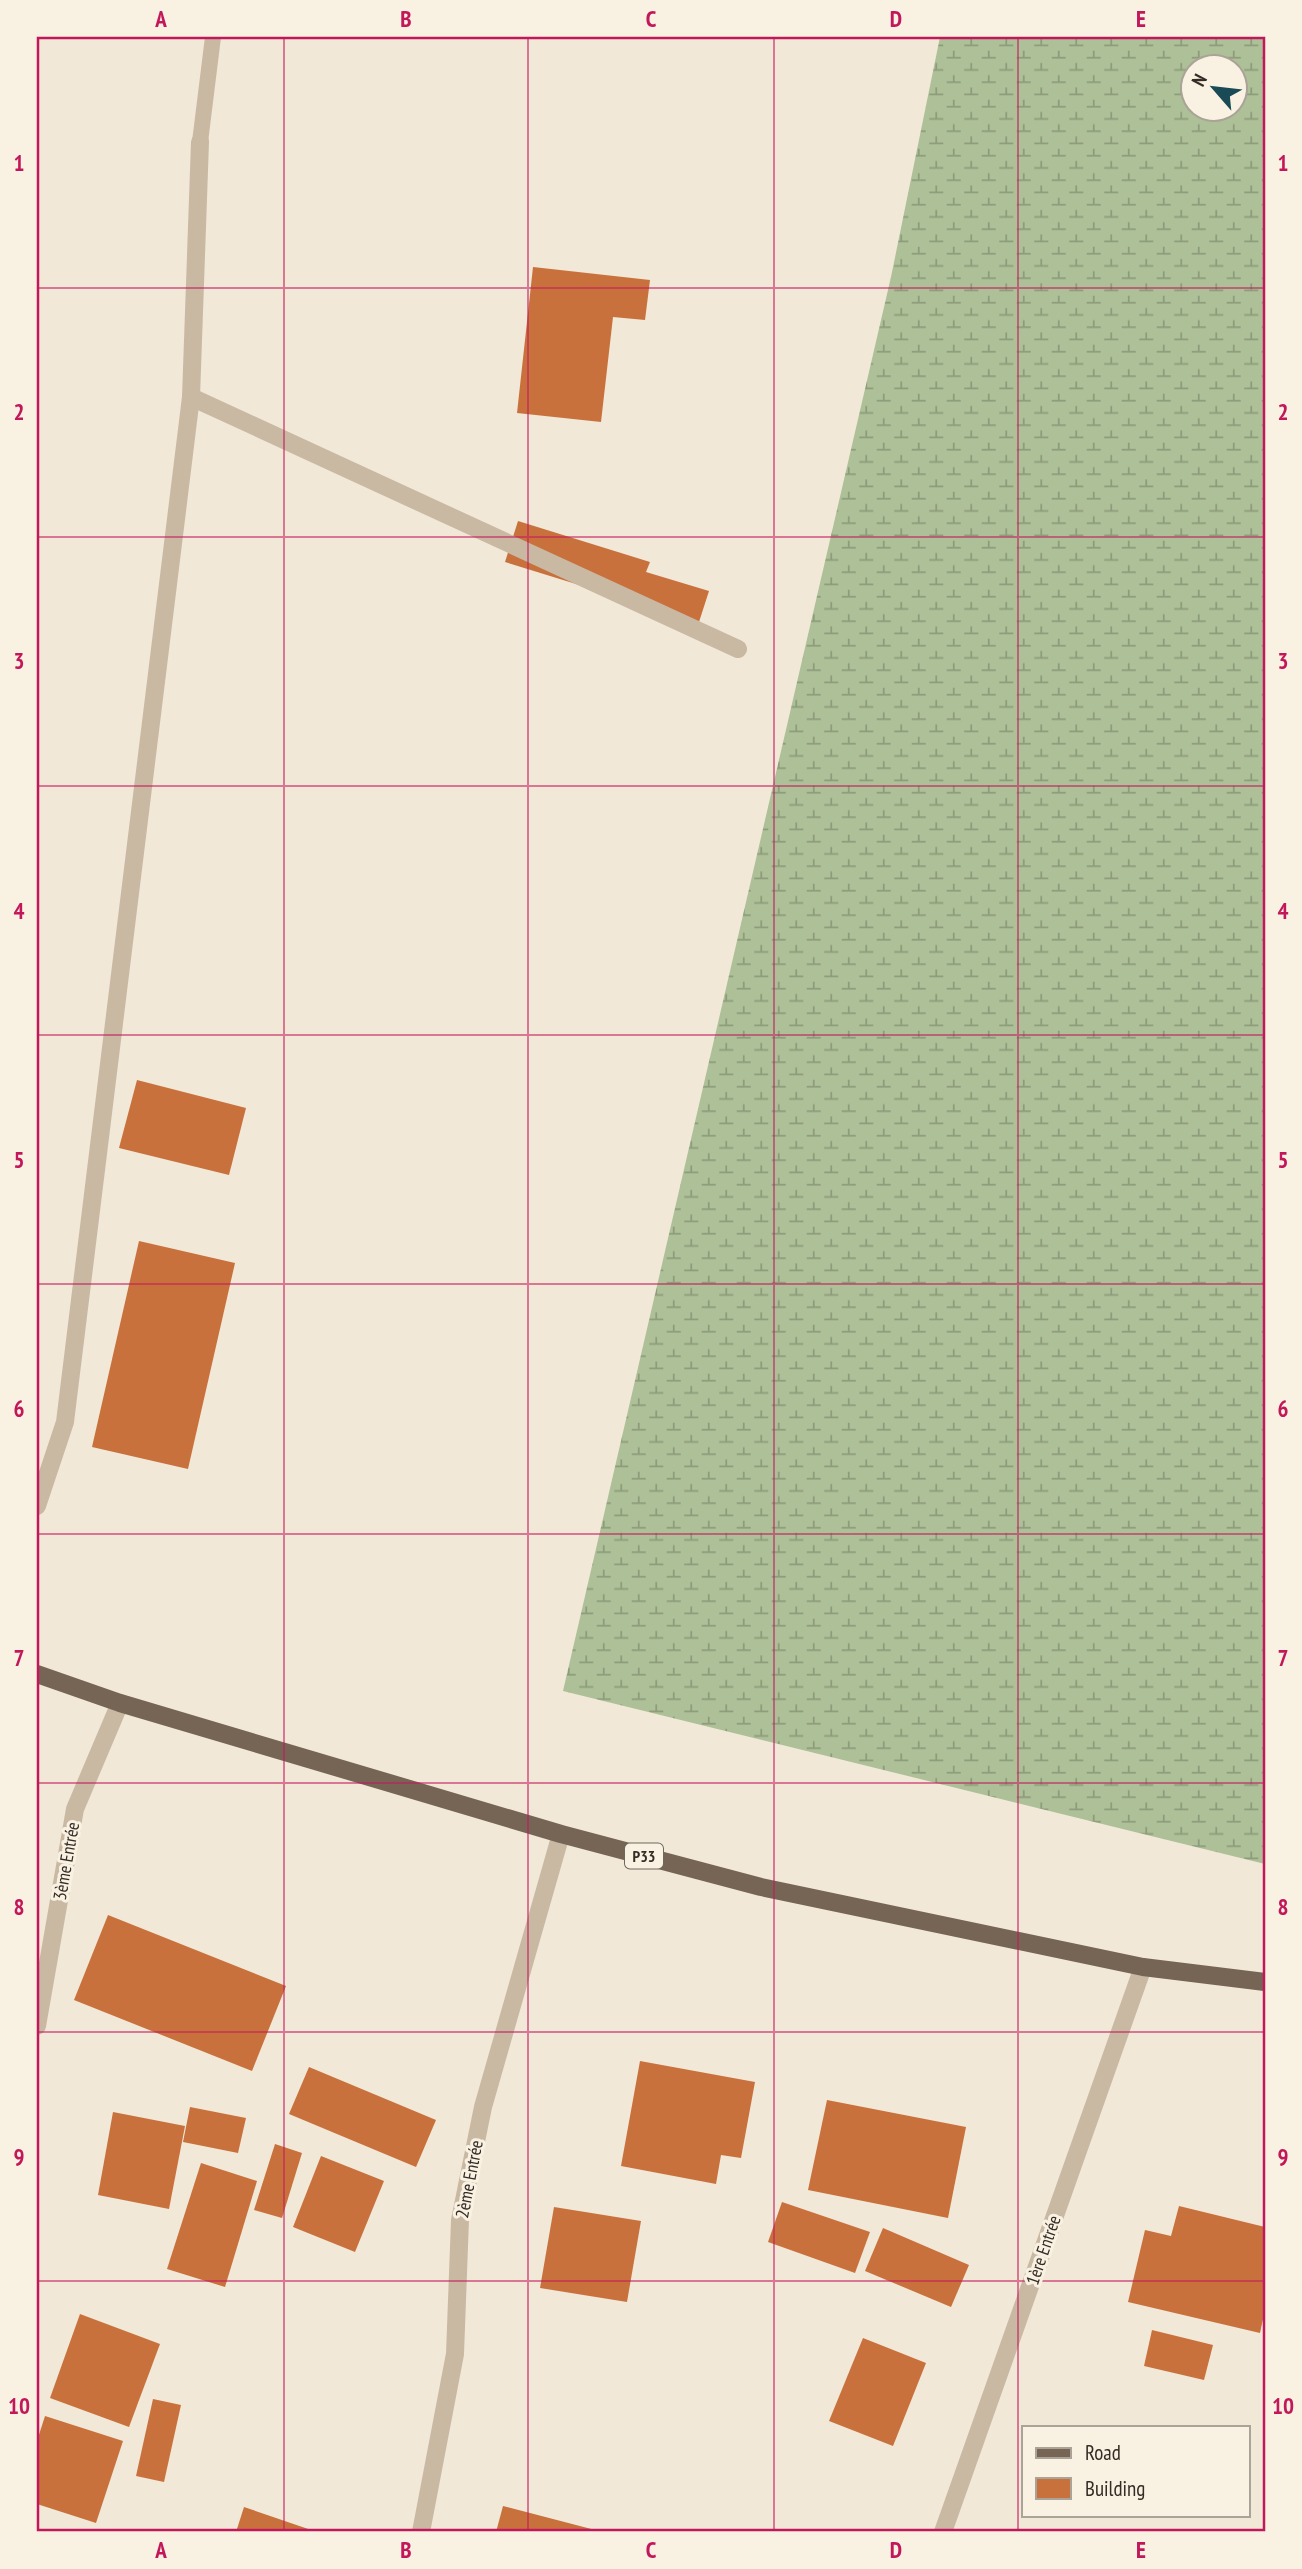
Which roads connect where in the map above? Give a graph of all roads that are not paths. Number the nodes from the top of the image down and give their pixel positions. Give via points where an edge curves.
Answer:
1 (213, 37) edge
2 (200, 142) joint
3 (191, 397) junction
4 (738, 649) dead end
5 (37, 1506) edge
6 (37, 1674) edge
7 (120, 1703) junction
8 (561, 1835) junction
9 (1143, 1967) junction
10 (1265, 1982) edge
11 (37, 2026) edge
12 (421, 2532) edge
13 (943, 2532) edge

1 - 2 lane
2 - 3 street
3 - 4 street
3 - 5 street via 65,1422
6 - 7 main road, P33
7 - 8 main road, P33
7 - 11 street, 3ème Entrée via 75,1809
8 - 9 main road, P33 via 761,1887
8 - 12 street, 2ème Entrée via 483,2107 460,2220 455,2354
9 - 10 main road, P33
9 - 13 street, 1ère Entrée

